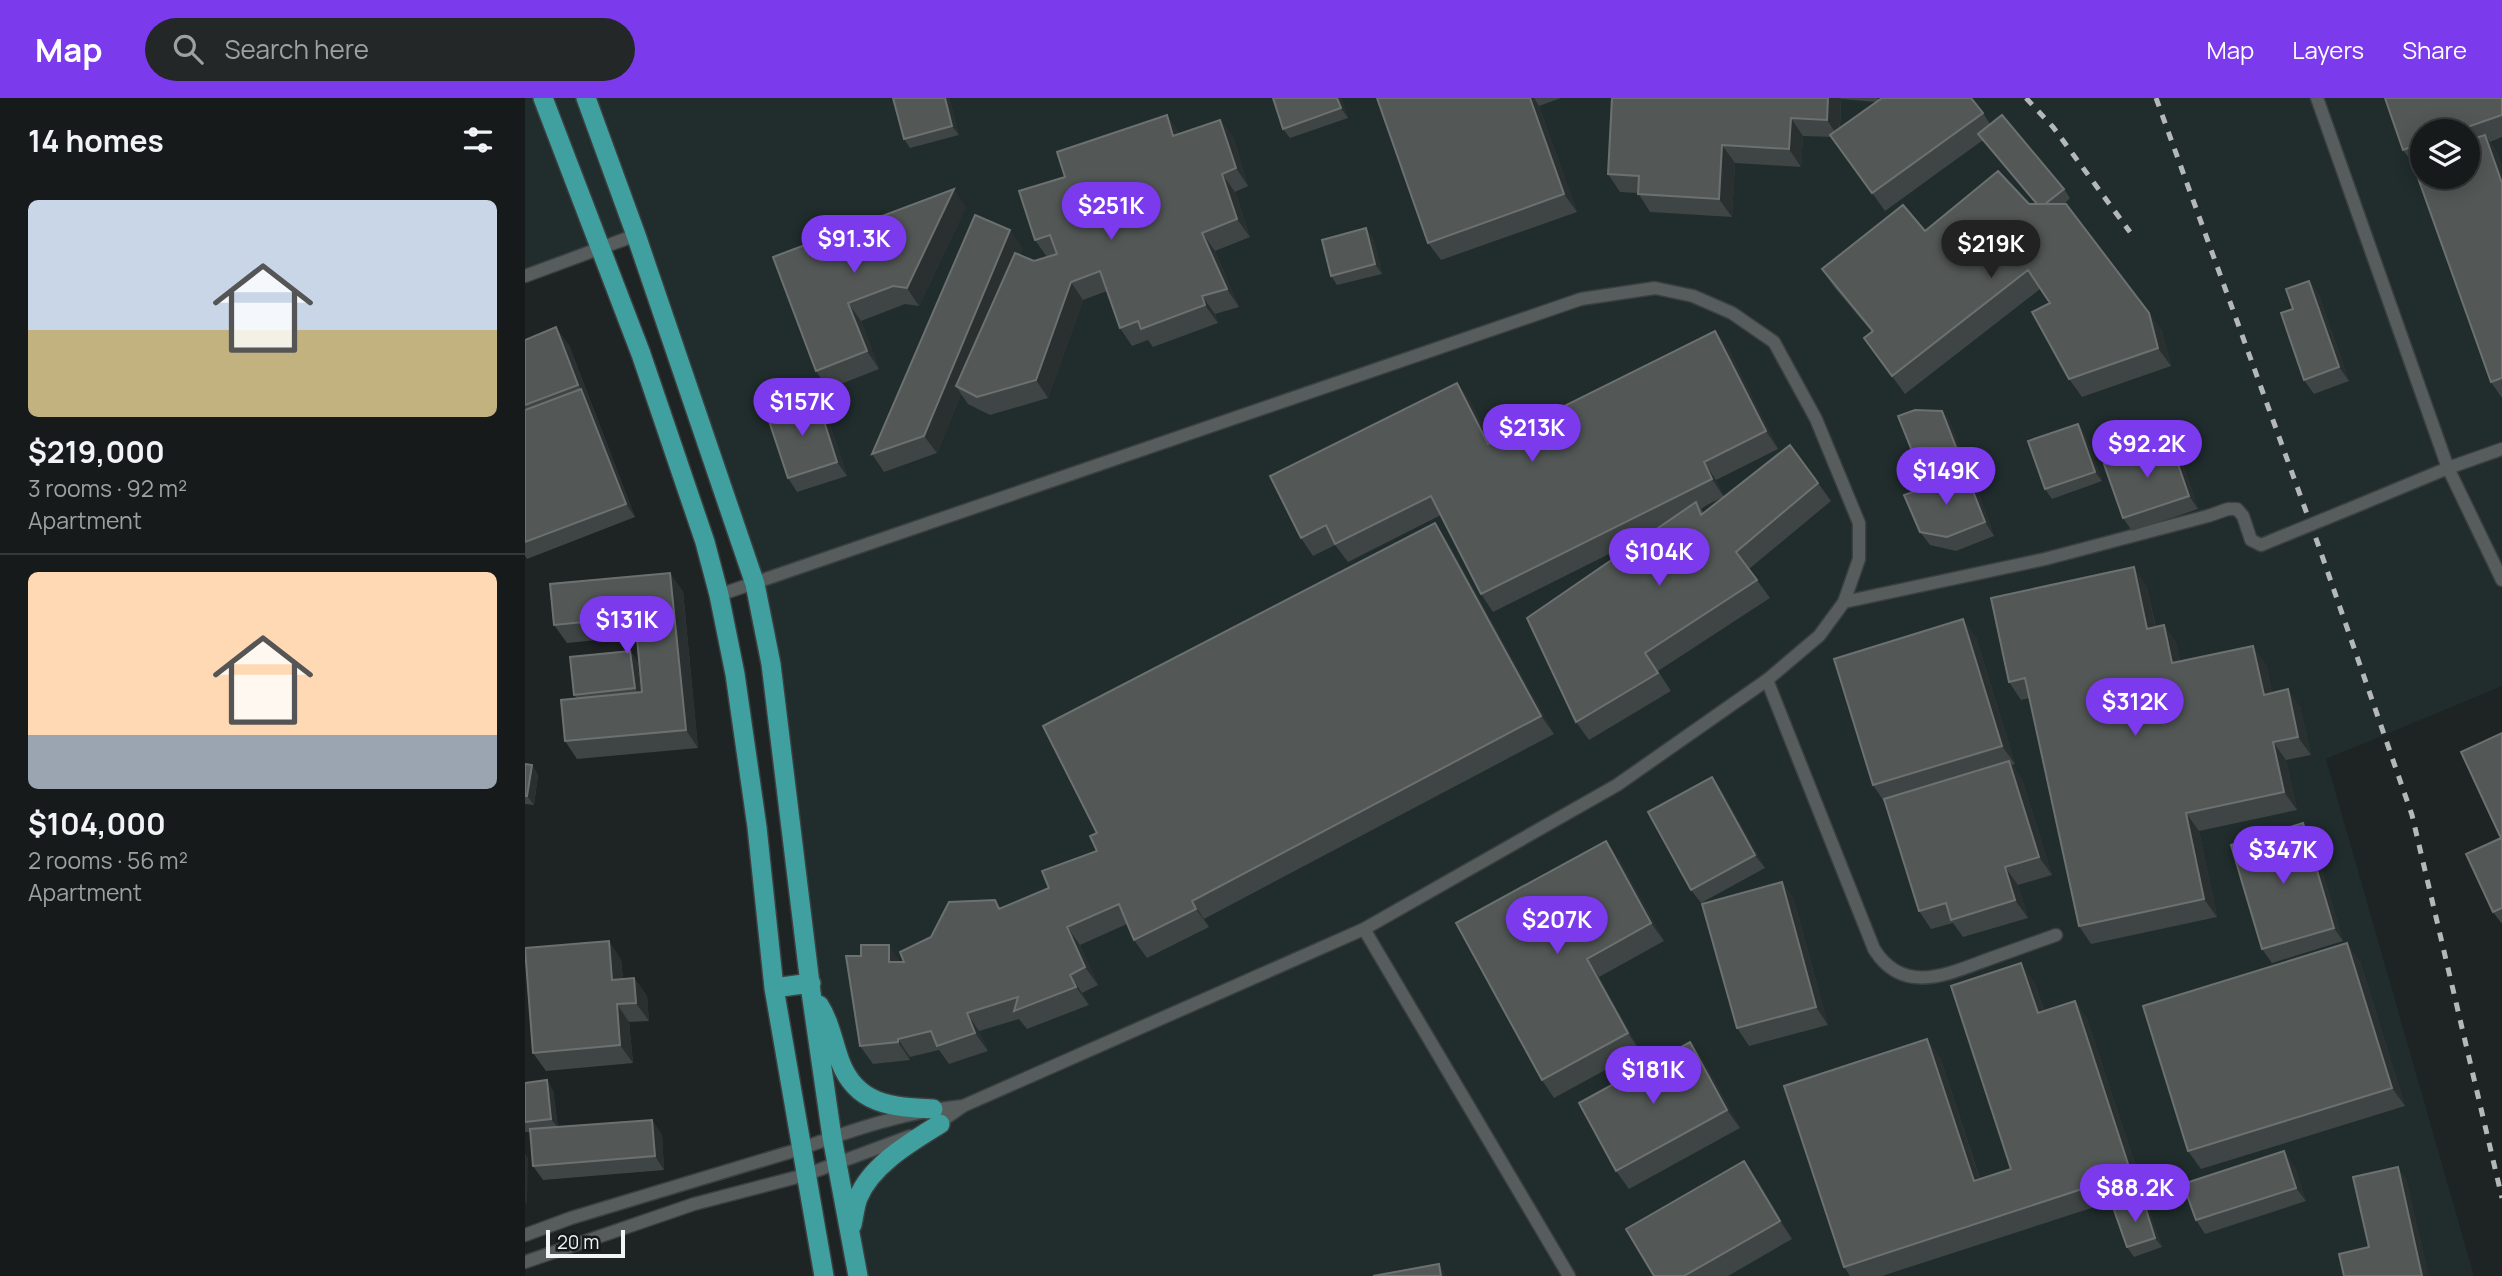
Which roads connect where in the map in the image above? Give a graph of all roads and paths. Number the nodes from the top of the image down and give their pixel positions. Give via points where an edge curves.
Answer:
1 (543, 98) edge
2 (586, 98) edge
3 (2317, 98) edge
4 (636, 235) junction
5 (601, 249) junction
6 (525, 276) edge
7 (2502, 449) edge
8 (2448, 468) junction
9 (2502, 580) edge
10 (755, 584) junction
11 (719, 595) junction
12 (1844, 602) junction
13 (1767, 680) junction
14 (1364, 929) junction
15 (2056, 935) dead end
16 (775, 988) junction
17 (811, 988) junction
18 (936, 1117) junction
19 (832, 1137) junction
20 (800, 1149) junction
21 (837, 1164) junction
22 (805, 1175) junction
23 (851, 1233) junction
24 (525, 1235) edge
25 (525, 1262) edge
26 (824, 1276) edge
27 (858, 1276) edge
28 (1569, 1276) edge

1 - 5 main road
2 - 4 main road
3 - 8 lane
4 - 5 lane
4 - 10 main road
5 - 6 lane
5 - 11 main road via 705,542
7 - 8 lane
8 - 9 lane
8 - 12 lane, bridge via 2261,545 2251,540 2237,509 2228,509 2045,559
10 - 11 lane
10 - 12 lane via 1581,299 1655,289 1693,296 1732,313 1774,342 1816,419 1859,523 1859,559
10 - 17 main road via 771,664
11 - 16 main road via 757,827
12 - 13 lane via 1819,636
13 - 14 lane via 1617,785
13 - 15 lane via 1883,964 1914,978 1941,977
14 - 18 lane
14 - 28 lane
16 - 17 main road
16 - 20 main road
17 - 18 main road via 852,1084 884,1105
17 - 19 main road
18 - 19 lane
18 - 21 lane
18 - 23 main road via 883,1163 859,1196
19 - 20 lane
19 - 21 main road
20 - 22 main road
20 - 24 lane
21 - 22 lane
21 - 23 main road
22 - 25 lane via 694,1205
22 - 26 main road
23 - 27 main road

